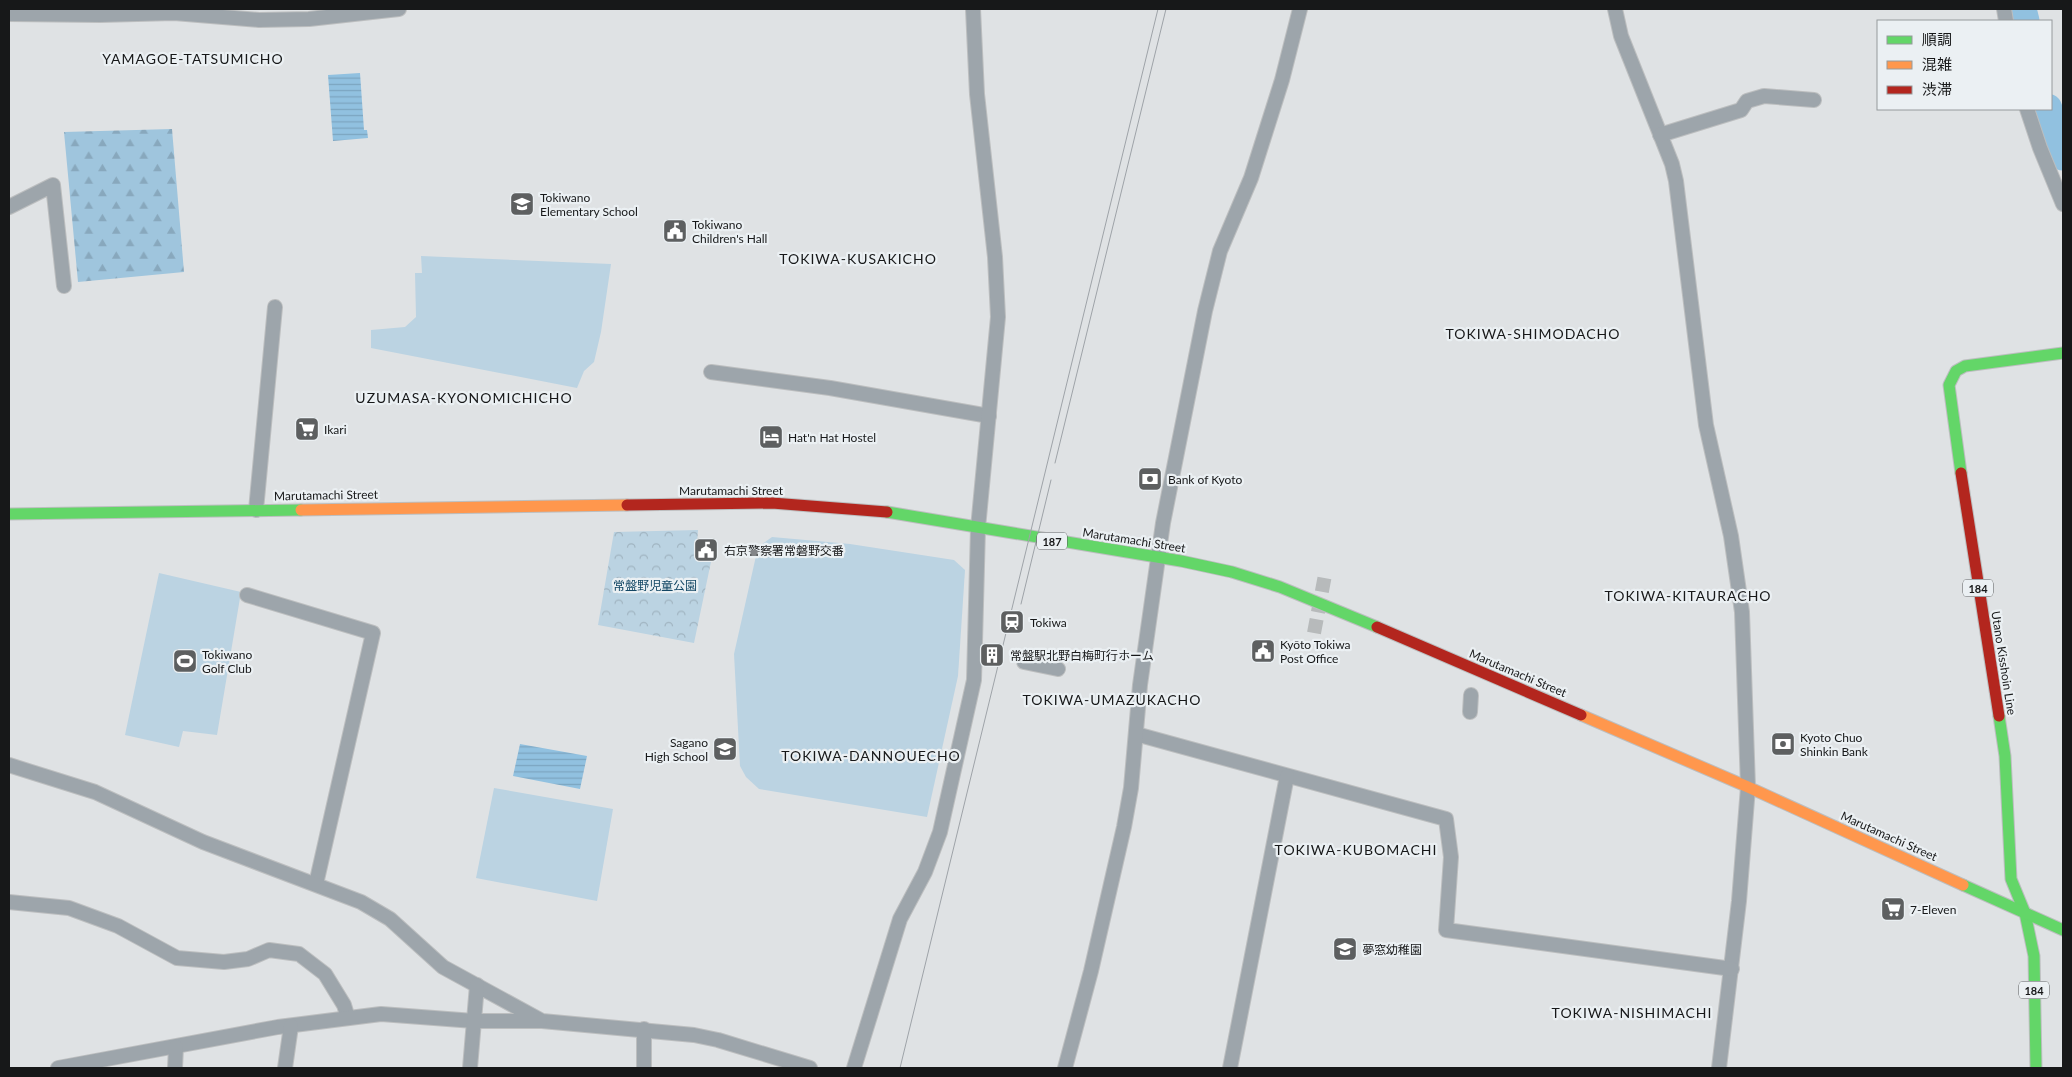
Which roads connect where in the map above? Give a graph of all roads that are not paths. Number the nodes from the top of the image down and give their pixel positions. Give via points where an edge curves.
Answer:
1 (392, 9) edge
2 (973, 9) edge
3 (1300, 9) edge
4 (1615, 9) edge
5 (100, 12) edge
6 (9, 14) edge
7 (292, 14) edge
8 (1814, 100) dead end
9 (2027, 110) edge
10 (1660, 135) junction
11 (2063, 204) edge
12 (9, 206) edge
13 (64, 286) dead end
14 (275, 308) dead end
15 (2063, 353) edge
16 (711, 372) dead end
17 (989, 416) junction
18 (256, 510) junction
19 (9, 514) edge
20 (978, 528) junction
21 (1159, 559) junction
22 (247, 595) dead end
23 (1024, 662) dead end
24 (1058, 669) dead end
25 (1471, 695) dead end
26 (1470, 712) dead end
27 (1136, 734) junction
28 (9, 765) edge
29 (1287, 776) junction
30 (1748, 787) junction
31 (316, 884) junction
32 (9, 902) edge
33 (2026, 913) junction
34 (2063, 930) edge
35 (1732, 969) junction
36 (476, 985) junction
37 (348, 1018) junction
38 (474, 1021) junction
39 (542, 1021) junction
40 (291, 1026) junction
41 (644, 1029) junction
42 (176, 1047) junction
43 (80, 1067) edge
44 (58, 1068) edge
45 (174, 1068) edge
46 (285, 1068) edge
47 (470, 1068) edge
48 (644, 1068) edge
49 (810, 1068) edge
50 (854, 1068) edge
51 (1065, 1068) edge
52 (1230, 1068) edge
53 (1719, 1068) edge
54 (2036, 1068) edge

1 - 7 street
2 - 17 street via 977,94 995,257 998,317
3 - 21 street via 1251,178 1220,251 1204,311
4 - 10 street via 1621,36
5 - 6 street
5 - 7 street via 174,13 224,18
8 - 10 street via 1764,96 1747,101 1741,110
9 - 11 street
10 - 30 street via 1676,181 1706,425 1737,572 1742,612
12 - 13 street via 53,185
14 - 18 street
15 - 33 main road, Utano Kisshoin Line / 184 via 1965,366 1956,371 1949,385 2005,756 2011,879
16 - 17 street via 830,388
17 - 20 street
18 - 19 main road, Marutamachi Street / 187
18 - 20 main road, Marutamachi Street / 187 via 772,503 878,510
20 - 21 main road, Marutamachi Street / 187
20 - 50 street via 974,680 944,813 925,872 900,919
21 - 27 street
21 - 30 main road, Marutamachi Street / 187 via 1232,572 1316,601
22 - 31 street via 373,633
23 - 24 street
25 - 26 street
27 - 29 street
27 - 51 street via 1122,839
28 - 31 street via 95,792 203,842
29 - 35 street via 1446,819 1451,857 1446,930
29 - 52 street
30 - 33 main road, Marutamachi Street / 187
30 - 35 street
31 - 36 street via 373,908 434,961
32 - 37 street via 69,908 118,926 177,958 224,962 248,959 269,950 299,954 325,974
33 - 34 main road, Marutamachi Street / 187
33 - 54 main road, Utano Kisshoin Line / 184 via 2034,956
35 - 53 street
36 - 38 street
36 - 39 street
37 - 38 street via 382,1014
37 - 40 street
38 - 39 street
38 - 47 street
39 - 41 street
40 - 42 street
40 - 46 street
41 - 48 street
41 - 49 street via 718,1040
42 - 43 street
42 - 45 street
43 - 44 street

